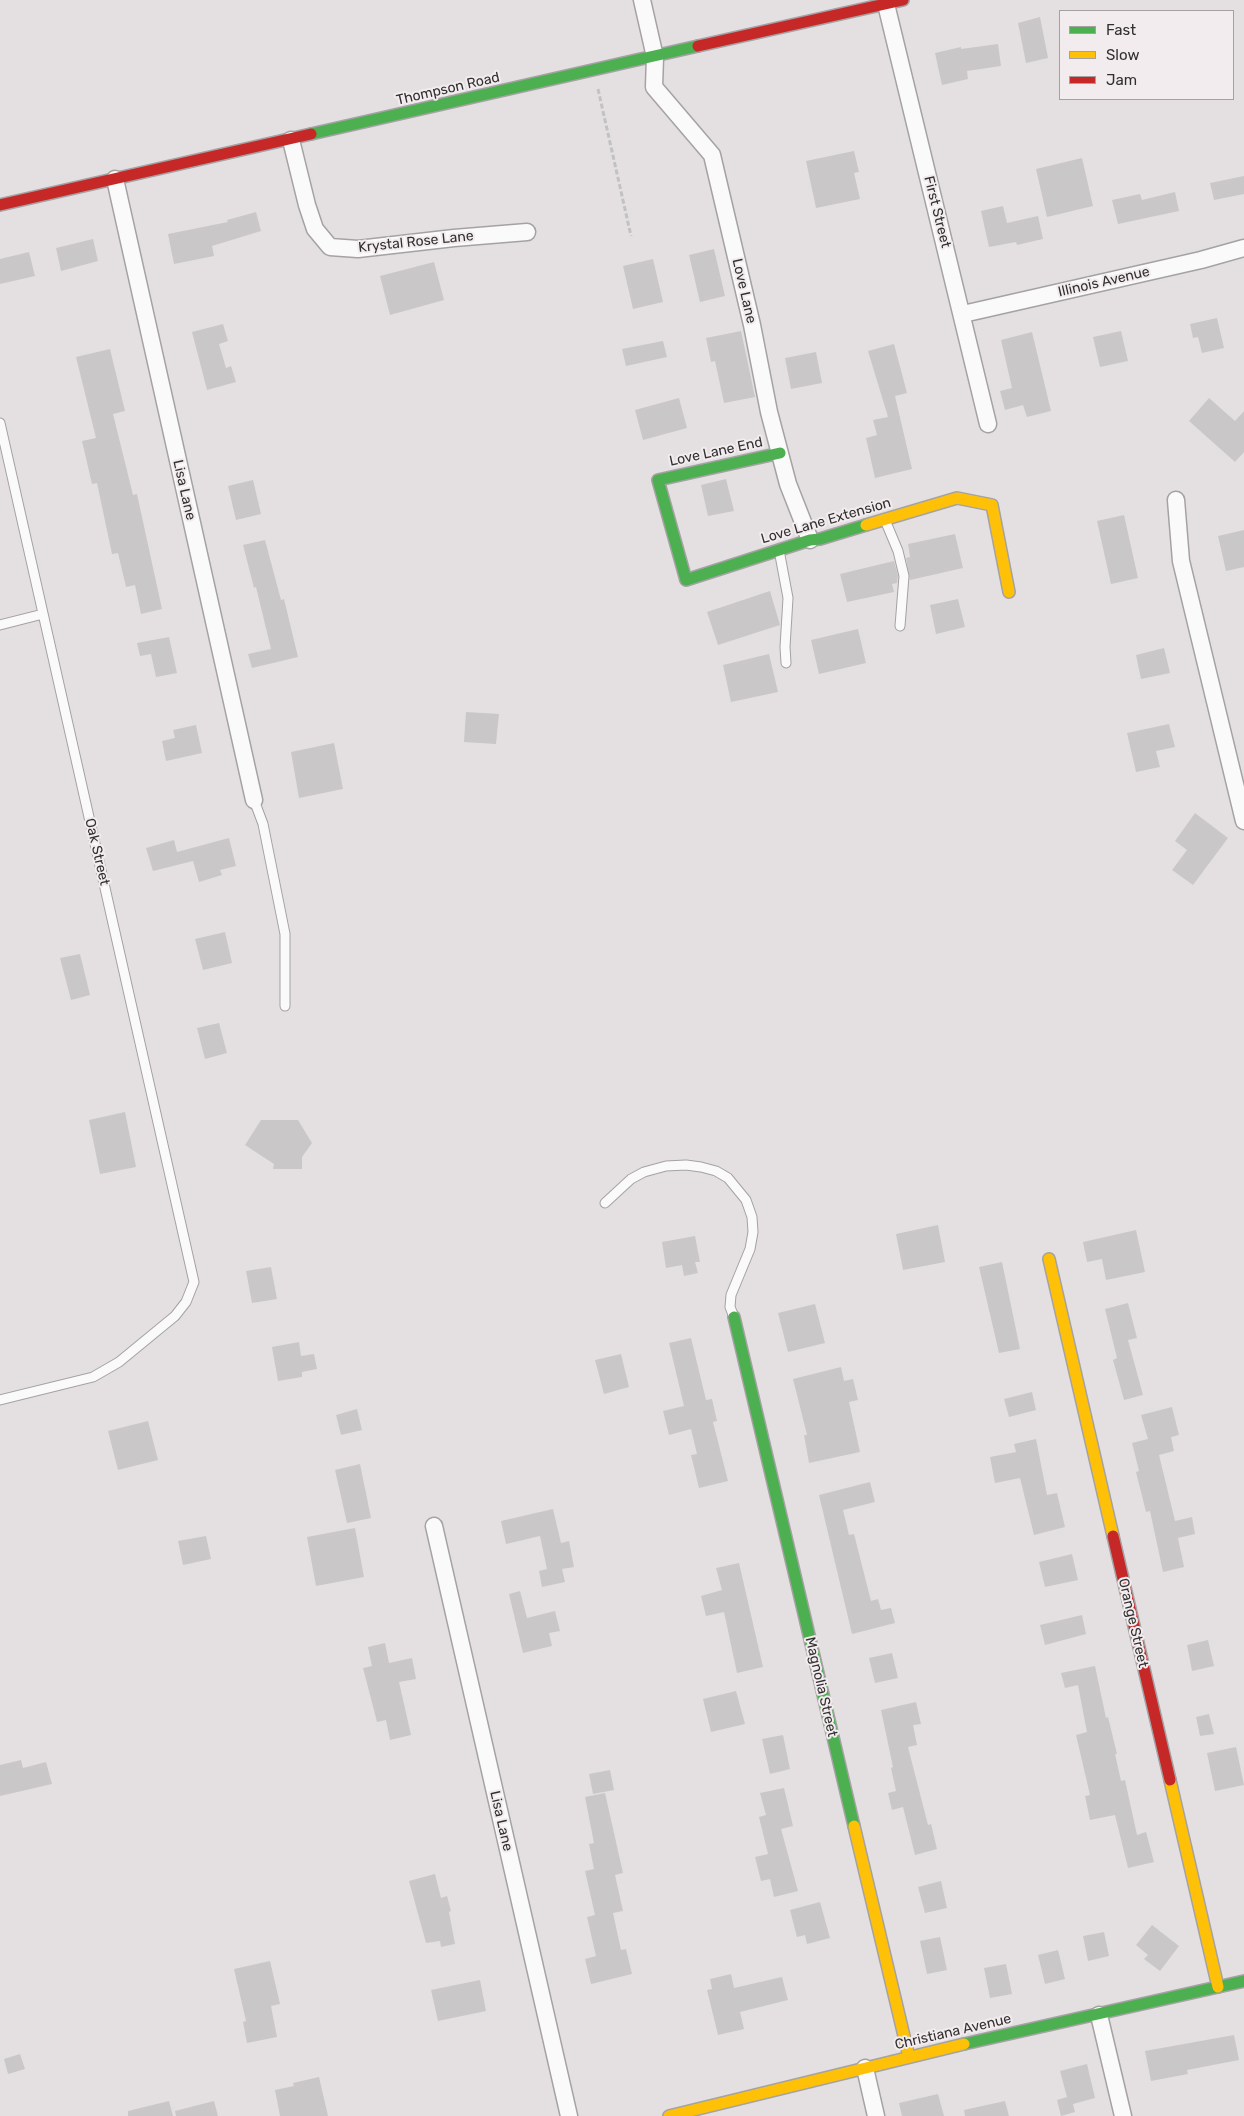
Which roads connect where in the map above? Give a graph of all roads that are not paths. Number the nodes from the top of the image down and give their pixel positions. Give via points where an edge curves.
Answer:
1 (642, 0) edge
2 (903, 0) edge
3 (885, 2) edge
4 (655, 57) junction
5 (291, 140) junction
6 (115, 179) junction
7 (0, 205) edge
8 (527, 232) dead end
9 (1244, 248) edge
10 (963, 314) junction
11 (0, 423) edge
12 (988, 424) dead end
13 (780, 453) junction
14 (658, 480) joint
15 (1176, 500) dead end
16 (885, 520) junction
17 (810, 540) junction
18 (779, 550) junction
19 (1009, 592) dead end
20 (43, 614) junction
21 (0, 626) edge
22 (900, 626) dead end
23 (786, 663) dead end
24 (254, 800) joint
25 (1244, 821) edge
26 (285, 1006) dead end
27 (606, 1203) dead end
28 (1049, 1259) dead end
29 (734, 1318) joint
30 (0, 1400) edge
31 (434, 1526) dead end
32 (1244, 1981) edge
33 (1218, 1987) junction
34 (1099, 2015) junction
35 (909, 2058) junction
36 (865, 2068) junction
37 (569, 2116) edge
38 (669, 2116) edge
39 (876, 2116) edge
40 (1123, 2116) edge

1 - 4 street, Love Lane
2 - 3 street, Thompson Road
3 - 4 street, Thompson Road
3 - 10 street, First Street
4 - 5 street, Thompson Road
4 - 13 street, Love Lane via 654,87 712,155
5 - 6 street, Thompson Road
5 - 8 street, Krystal Rose Lane via 306,205 315,229 330,247 358,249
6 - 7 street, Thompson Road
6 - 24 street, Lisa Lane
9 - 10 street, Illinois Avenue
10 - 12 street, First Street
11 - 20 lane, Oak Street
13 - 14 street, Love Lane End
13 - 17 street, Love Lane via 788,484
14 - 18 street, Love Lane Extension via 686,580
15 - 25 street via 1181,561
16 - 17 street, Love Lane Extension
16 - 19 street, Love Lane Extension via 957,498 992,505
16 - 22 lane via 904,576
17 - 18 street, Love Lane Extension
18 - 23 lane via 788,598
20 - 21 lane
20 - 30 lane, Oak Street via 194,1282 186,1302 175,1316 119,1362 93,1377
24 - 26 lane via 263,824 285,934
27 - 29 lane via 631,1179 666,1166 701,1167 728,1178 740,1190 752,1216 750,1249 731,1295
28 - 33 street, Orange Street
29 - 35 street, Magnolia Street
31 - 37 street, Lisa Lane
32 - 33 street, Christiana Avenue
33 - 34 street, Christiana Avenue
34 - 35 street, Christiana Avenue
34 - 40 street
35 - 36 street, Christiana Avenue
36 - 38 street, Christiana Avenue
36 - 39 street

